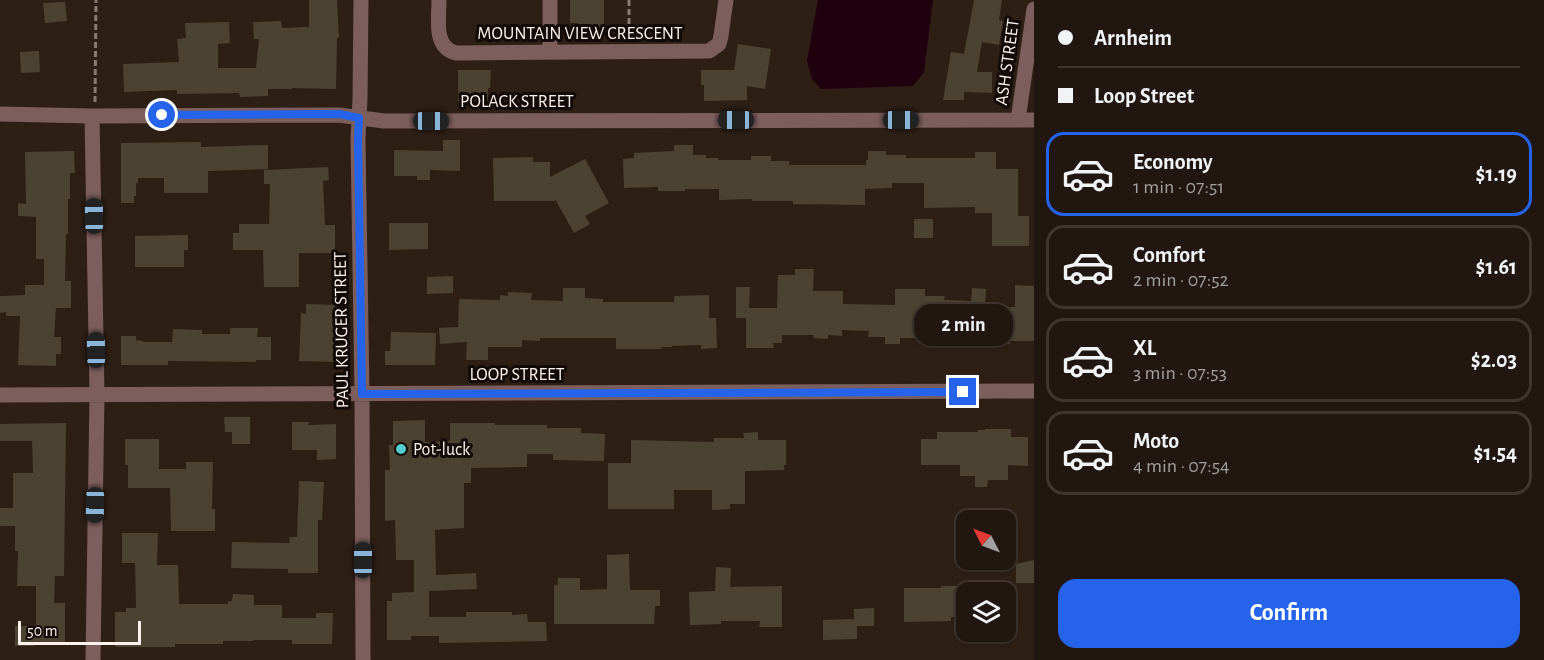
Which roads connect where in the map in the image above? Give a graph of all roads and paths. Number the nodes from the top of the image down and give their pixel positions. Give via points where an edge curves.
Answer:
1 (96, 0) edge
2 (361, 0) edge
3 (439, 0) edge
4 (550, 0) edge
5 (629, 0) edge
6 (726, 0) edge
7 (1034, 9) edge
8 (629, 51) junction
9 (550, 52) junction
10 (0, 114) edge
11 (93, 115) junction
12 (359, 118) junction
13 (1018, 120) junction
14 (1034, 120) edge
15 (1034, 391) edge
16 (97, 394) junction
17 (362, 394) junction
18 (0, 395) edge
19 (93, 660) edge
20 (363, 660) edge

1 - 11 path
2 - 12 street, PAUL KRUGER STREET
3 - 9 street, MOUNTAIN VIEW CRESCENT via 439,36 450,51
4 - 9 street
5 - 8 path
6 - 8 street, MOUNTAIN VIEW CRESCENT via 719,44 709,51
7 - 13 street, ASH STREET
8 - 9 street, MOUNTAIN VIEW CRESCENT
10 - 11 street, POLACK STREET
11 - 12 street, POLACK STREET via 339,114
11 - 16 street
12 - 13 street, POLACK STREET
12 - 17 street, PAUL KRUGER STREET
13 - 14 street, POLACK STREET
15 - 17 street, LOOP STREET
16 - 17 street, LOOP STREET
16 - 18 street, LOOP STREET
16 - 19 street
17 - 20 street, PAUL KRUGER STREET

